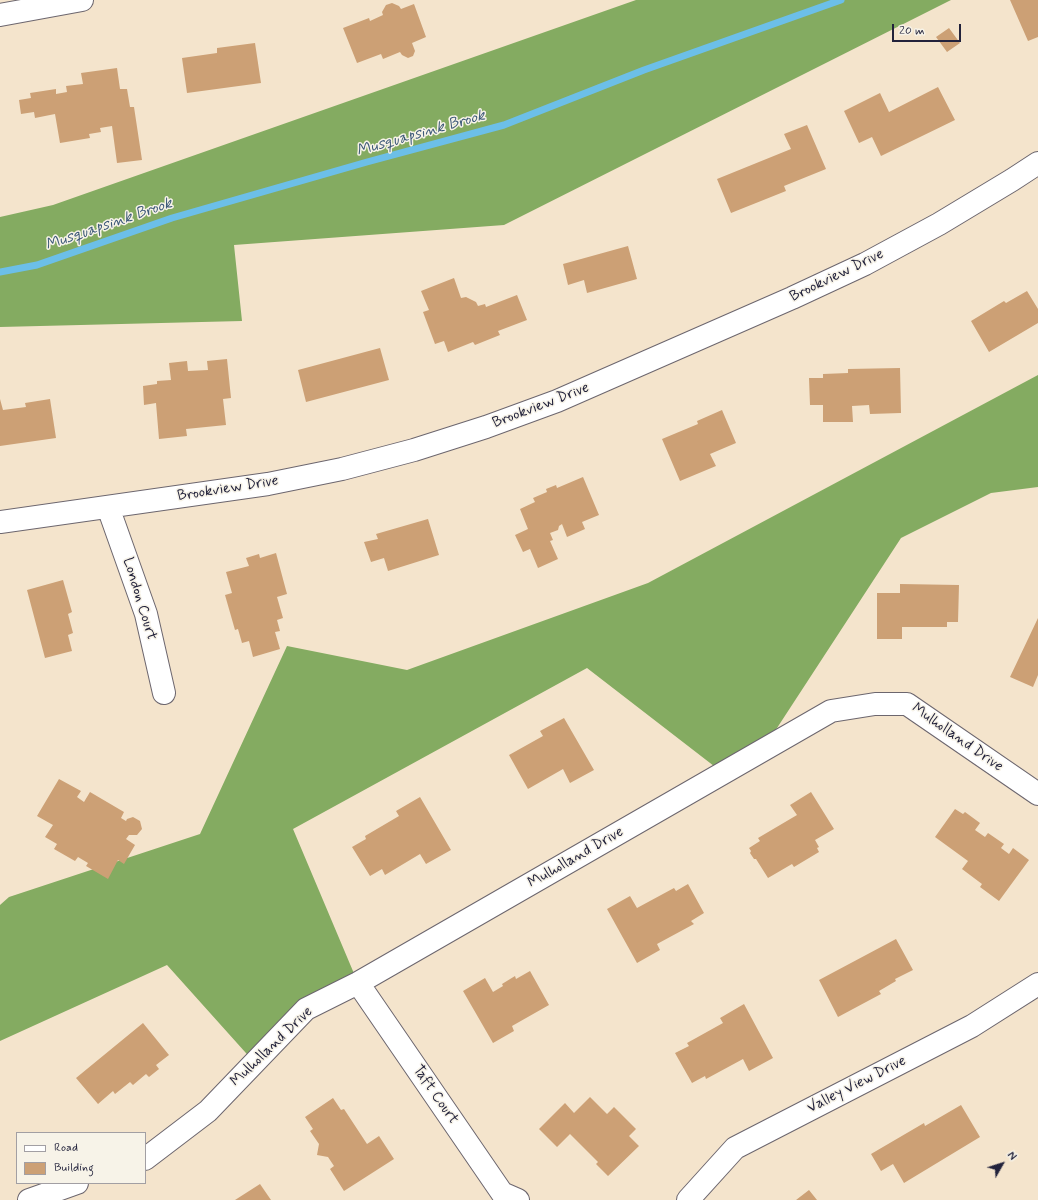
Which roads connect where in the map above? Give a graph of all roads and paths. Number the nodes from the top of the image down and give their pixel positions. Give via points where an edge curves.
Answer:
1 (82, 0) edge
2 (0, 15) edge
3 (1038, 163) edge
4 (108, 507) junction
5 (0, 522) edge
6 (164, 693) dead end
7 (1038, 794) edge
8 (358, 983) junction
9 (1038, 984) edge
10 (146, 1158) edge
11 (74, 1184) edge
12 (29, 1200) edge
13 (518, 1200) edge
14 (688, 1200) edge

1 - 2 street
3 - 4 street, Brookview Drive via 940,224 865,264 557,401 414,450 342,469 268,484
4 - 5 street, Brookview Drive
4 - 6 street, London Court via 146,614
7 - 8 street, Mulholland Drive via 907,704 875,704 831,711
8 - 10 street, Mulholland Drive via 306,1009 208,1111
8 - 13 street, Taft Court via 502,1193
9 - 14 street, Valley View Drive via 972,1026 735,1148
11 - 12 street

